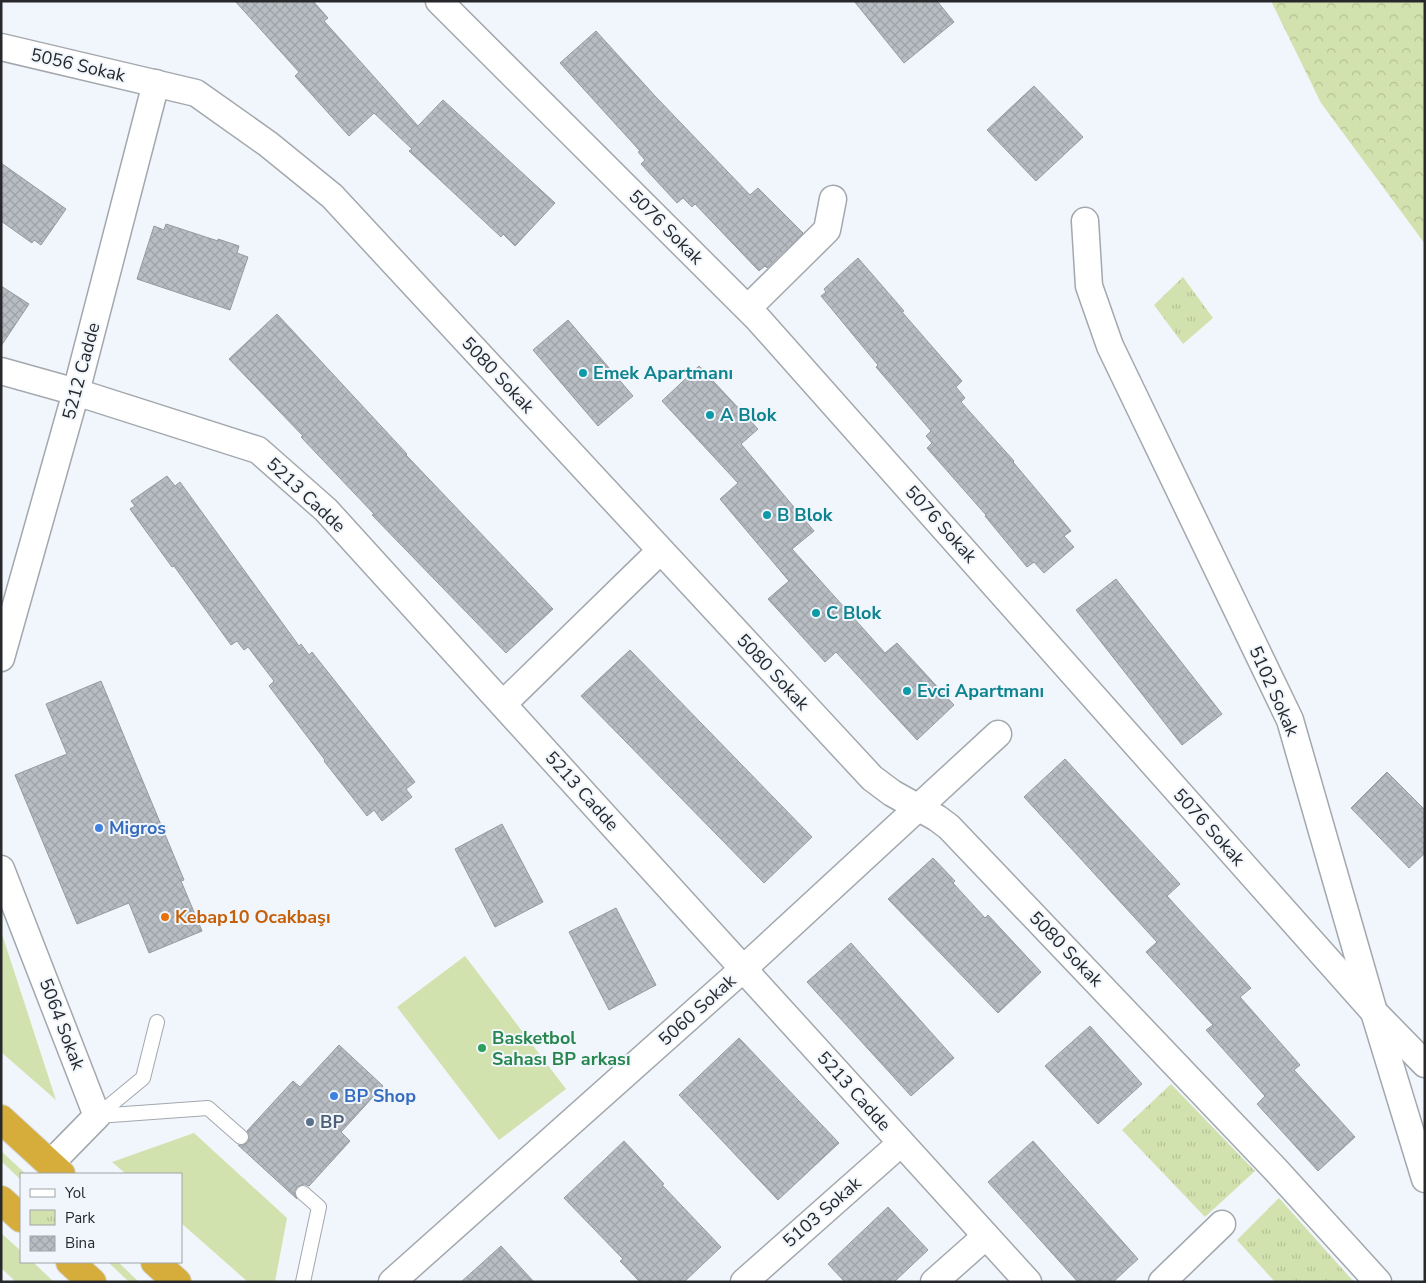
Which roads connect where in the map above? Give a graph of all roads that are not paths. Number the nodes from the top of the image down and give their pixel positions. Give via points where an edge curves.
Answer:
1 (439, 1) edge
2 (1, 47) edge
3 (156, 83) junction
4 (833, 199) dead end
5 (1086, 221) dead end
6 (748, 308) junction
7 (1, 371) edge
8 (76, 392) junction
9 (660, 550) junction
10 (1, 658) edge
11 (503, 704) junction
12 (998, 734) dead end
13 (918, 808) junction
14 (1, 869) edge
15 (743, 969) junction
16 (1374, 1012) junction
17 (157, 1022) dead end
18 (1425, 1064) edge
19 (98, 1116) junction
20 (1, 1119) edge
21 (241, 1137) dead end
22 (901, 1143) junction
23 (55, 1169) edge
24 (1425, 1179) edge
25 (303, 1193) dead end
26 (1, 1200) edge
27 (20, 1217) edge
28 (1222, 1224) dead end
29 (986, 1236) junction
30 (71, 1263) edge
31 (156, 1263) edge
32 (92, 1282) edge
33 (177, 1282) edge
34 (303, 1282) edge
35 (392, 1282) edge
36 (744, 1282) edge
37 (934, 1282) edge
38 (1028, 1282) edge
39 (1162, 1282) edge
40 (1378, 1282) edge

1 - 6 street, 5076 Sokak
2 - 3 street, 5056 Sokak
3 - 8 street, 5212 Cadde
3 - 9 street, 5080 Sokak via 196,93 268,144 332,196
4 - 6 street via 827,230
5 - 16 street, 5102 Sokak via 1089,286 1110,346 1290,720
6 - 16 street, 5076 Sokak
7 - 8 street, 5213 Cadde
8 - 10 street, 5212 Cadde
8 - 11 street, 5213 Cadde via 258,450 326,510
9 - 11 street
9 - 13 street, 5080 Sokak via 872,778
11 - 15 street, 5213 Cadde
12 - 13 street, 5060 Sokak
13 - 15 street, 5060 Sokak
13 - 40 street, 5080 Sokak via 949,827 1276,1170
14 - 19 street, 5064 Sokak
15 - 22 street, 5213 Cadde
15 - 35 street, 5060 Sokak
16 - 18 street, 5076 Sokak
16 - 24 street, 5102 Sokak
17 - 19 lane via 143,1078
19 - 21 lane via 208,1108
19 - 23 street
20 - 23 highway
22 - 29 street, 5213 Cadde
22 - 36 street, 5103 Sokak
25 - 34 lane via 319,1207
26 - 27 highway
28 - 39 street
29 - 37 street
29 - 38 street, 5213 Cadde
30 - 32 highway
31 - 33 highway

